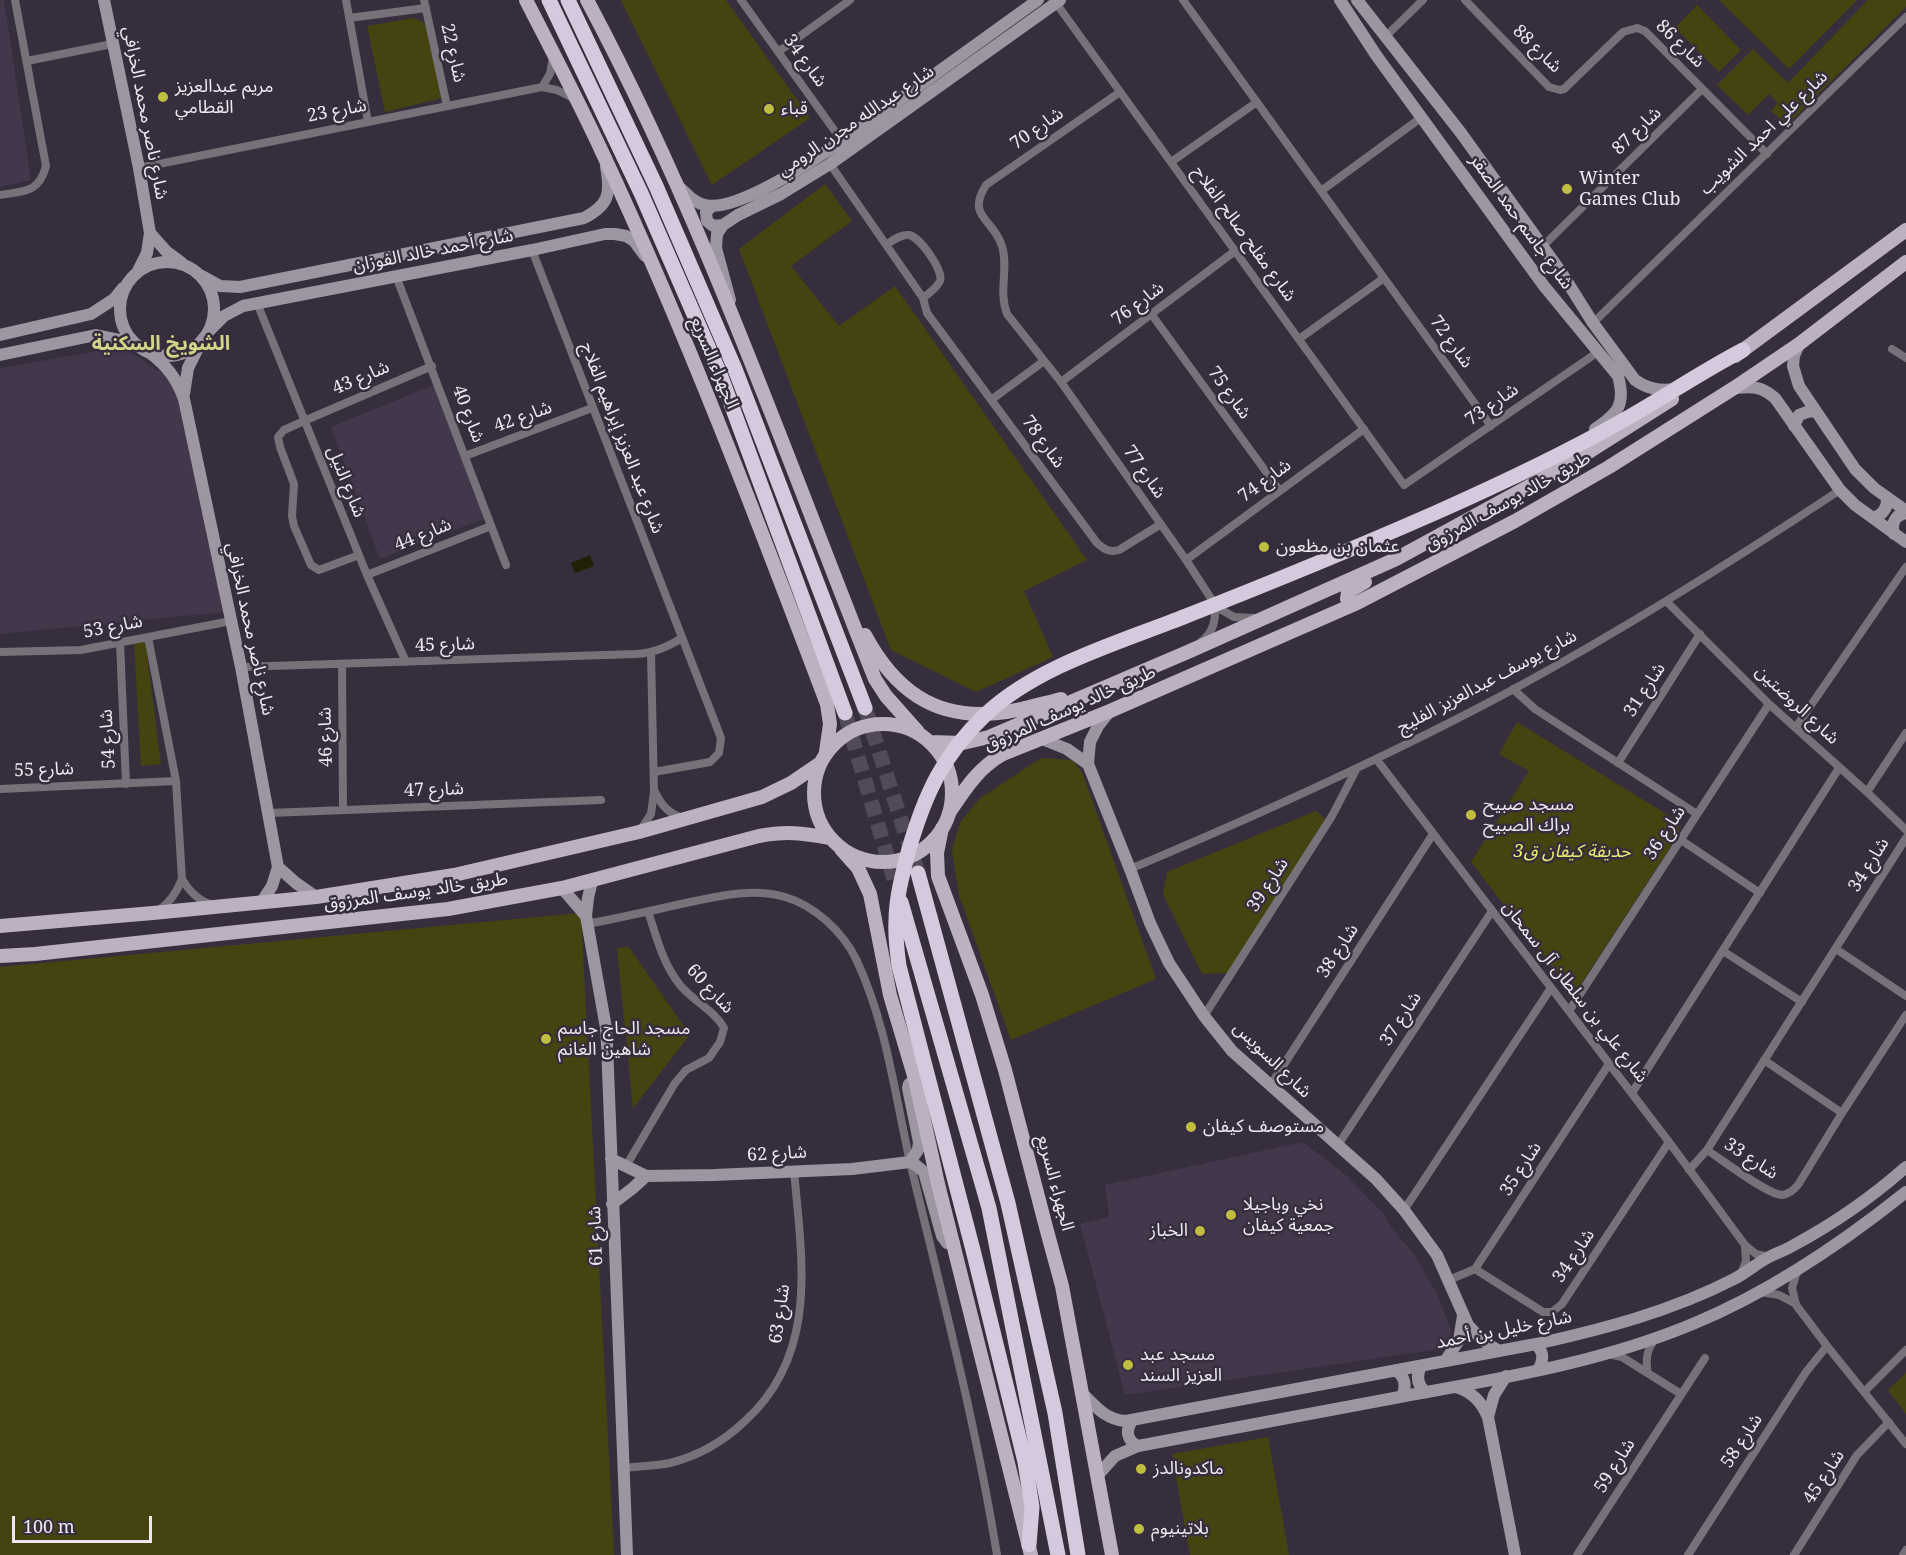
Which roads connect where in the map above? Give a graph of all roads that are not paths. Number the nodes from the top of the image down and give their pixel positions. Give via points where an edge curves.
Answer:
1 (15, 0) edge
2 (104, 0) edge
3 (346, 0) edge
4 (526, 0) edge
5 (549, 0) edge
6 (567, 0) edge
7 (587, 0) edge
8 (741, 0) edge
9 (850, 0) edge
10 (1038, 0) edge
11 (1183, 0) edge
12 (1340, 0) edge
13 (1358, 0) edge
14 (1407, 0) edge
15 (1423, 0) edge
16 (1466, 0) edge
17 (1058, 2) edge
18 (425, 4) edge
19 (1415, 8) junction
20 (1906, 17) edge
21 (349, 18) junction
22 (1386, 36) junction
23 (112, 44) junction
24 (552, 51) junction
25 (778, 52) junction
26 (27, 61) junction
27 (1419, 78) junction
28 (542, 87) junction
29 (1564, 89) joint
30 (1702, 89) junction
31 (1402, 91) junction
32 (1120, 92) junction
33 (577, 101) junction
34 (1257, 102) junction
35 (447, 106) junction
36 (1422, 117) junction
37 (368, 122) junction
38 (842, 141) junction
39 (603, 154) junction
40 (1767, 154) junction
41 (1171, 162) junction
42 (830, 164) junction
43 (139, 168) junction
44 (674, 181) junction
45 (1322, 191) junction
46 (0, 195) edge
47 (978, 199) joint
48 (712, 206) junction
49 (584, 218) junction
50 (723, 225) junction
51 (1906, 230) edge
52 (150, 233) junction
53 (588, 237) junction
54 (887, 244) junction
55 (1543, 246) junction
56 (532, 250) junction
57 (1235, 251) junction
58 (1906, 262) edge
59 (184, 265) junction
60 (340, 267) junction
61 (655, 272) junction
62 (1562, 272) junction
63 (200, 275) junction
64 (134, 276) junction
65 (396, 276) junction
66 (1384, 278) junction
67 (343, 286) junction
68 (1544, 286) junction
69 (923, 298) junction
70 (258, 303) junction
71 (1152, 315) junction
72 (1593, 323) junction
73 (737, 324) junction
74 (3, 334) edge
75 (205, 336) junction
76 (1299, 339) junction
77 (1799, 344) junction
78 (1892, 349) dead end
79 (1743, 350) junction
80 (146, 351) junction
81 (1598, 352) junction
82 (5, 354) edge
83 (1906, 358) edge
84 (1044, 361) junction
85 (432, 366) junction
86 (1060, 382) junction
87 (1734, 388) junction
88 (1675, 389) junction
89 (183, 399) junction
90 (991, 400) junction
91 (592, 408) junction
92 (1816, 412) junction
93 (304, 421) junction
94 (1491, 426) junction
95 (1794, 426) junction
96 (1364, 429) junction
97 (1562, 453) junction
98 (465, 456) junction
99 (1404, 485) joint
100 (1840, 490) junction
101 (1280, 491) junction
102 (1887, 497) junction
103 (1906, 512) edge
104 (1873, 518) junction
105 (1464, 522) junction
106 (1161, 525) junction
107 (491, 526) junction
108 (1894, 534) junction
109 (1906, 542) edge
110 (358, 555) junction
111 (1186, 560) junction
112 (506, 565) dead end
113 (1906, 567) edge
114 (367, 576) junction
115 (838, 584) junction
116 (1667, 602) junction
117 (1214, 603) junction
118 (1357, 603) junction
119 (1271, 615) junction
120 (231, 621) junction
121 (1700, 634) junction
122 (148, 637) junction
123 (682, 638) junction
124 (120, 642) junction
125 (1190, 651) junction
126 (0, 652) edge
127 (651, 653) junction
128 (406, 662) junction
129 (342, 664) junction
130 (241, 667) junction
131 (1103, 688) junction
132 (1513, 689) junction
133 (1769, 704) junction
134 (865, 708) tunnel mouth
135 (1110, 711) junction
136 (845, 713) tunnel mouth
137 (1796, 727) junction
138 (918, 732) junction
139 (1906, 733) edge
140 (1042, 738) junction
141 (930, 742) junction
142 (823, 758) junction
143 (1377, 760) junction
144 (1617, 763) junction
145 (1088, 764) junction
146 (1839, 768) junction
147 (1356, 769) junction
148 (654, 772) junction
149 (176, 782) junction
150 (126, 784) junction
151 (0, 789) edge
152 (654, 792) junction
153 (1868, 792) junction
154 (601, 800) dead end
155 (344, 810) junction
156 (269, 813) junction
157 (949, 813) junction
158 (1697, 814) junction
159 (690, 819) junction
160 (942, 828) junction
161 (1906, 830) edge
162 (639, 832) junction
163 (1433, 834) junction
164 (830, 838) junction
165 (1906, 838) edge
166 (1681, 840) junction
167 (841, 849) junction
168 (278, 867) junction
169 (1130, 868) junction
170 (918, 873) tunnel mouth
171 (182, 879) junction
172 (894, 879) tunnel mouth
173 (592, 881) junction
174 (562, 888) junction
175 (1760, 893) junction
176 (316, 897) junction
177 (261, 903) junction
178 (220, 906) junction
179 (648, 911) junction
180 (1492, 911) junction
181 (153, 913) junction
182 (587, 920) junction
183 (0, 926) edge
184 (1836, 949) junction
185 (1723, 951) junction
186 (0, 956) edge
187 (1551, 988) junction
188 (1906, 996) edge
189 (1802, 1002) junction
190 (1569, 1011) junction
191 (1906, 1015) edge
192 (1204, 1016) junction
193 (1764, 1060) junction
194 (1609, 1064) junction
195 (915, 1079) junction
196 (1270, 1086) junction
197 (1632, 1093) junction
198 (1842, 1113) junction
199 (1669, 1142) junction
200 (1338, 1145) junction
201 (1707, 1150) junction
202 (611, 1159) junction
203 (910, 1162) junction
204 (626, 1166) junction
205 (1906, 1167) edge
206 (1689, 1170) junction
207 (794, 1171) junction
208 (646, 1176) junction
209 (1906, 1191) edge
210 (612, 1204) junction
211 (1404, 1210) junction
212 (954, 1243) junction
213 (1745, 1245) junction
214 (1793, 1246) junction
215 (1769, 1257) junction
216 (1475, 1269) junction
217 (1800, 1269) junction
218 (1738, 1277) junction
219 (1449, 1280) junction
220 (1759, 1292) junction
221 (1743, 1300) junction
222 (1797, 1305) junction
223 (1463, 1316) junction
224 (1656, 1338) junction
225 (1536, 1344) junction
226 (1827, 1346) junction
227 (1499, 1350) junction
228 (1906, 1350) edge
229 (1607, 1353) junction
230 (1705, 1358) dead end
231 (1446, 1360) junction
232 (1421, 1366) junction
233 (1396, 1370) junction
234 (1538, 1370) junction
235 (1648, 1373) junction
236 (1506, 1376) junction
237 (1456, 1387) junction
238 (1426, 1392) junction
239 (1864, 1392) junction
240 (1082, 1393) junction
241 (1681, 1394) junction
242 (1402, 1396) junction
243 (1488, 1417) junction
244 (1132, 1421) junction
245 (1889, 1422) junction
246 (1906, 1444) edge
247 (1138, 1446) junction
248 (624, 1468) junction
249 (1098, 1475) junction
250 (1030, 1550) edge
251 (1906, 1550) edge
252 (627, 1555) edge
253 (997, 1555) edge
254 (1058, 1555) edge
255 (1078, 1555) edge
256 (1112, 1555) edge
257 (1515, 1555) edge
258 (1577, 1555) edge
259 (1688, 1555) edge
260 (1794, 1555) edge
261 (1903, 1555) edge

1 - 26 street
2 - 23 street, شارع ناصر محمد الخرافي
3 - 21 street
4 - 24 main road, الجهراء السريع
5 - 136 highway, الجهراء السريع via 641,193 720,374
6 - 134 highway, الجهراء السريع via 656,186 735,369
7 - 44 main road, الجهراء السريع
8 - 25 street, شارع 34
9 - 25 street
10 - 38 street, شارع عبدالله مجرن الرومي
11 - 34 street, شارع 72
12 - 31 street, شارع جاسم حمد الصقر
13 - 22 street, شارع جاسم حمد الصقر
14 - 19 street
15 - 19 street
16 - 29 street, شارع 88 via 1549,87
17 - 32 street, شارع مفلح صالح الفلاح
17 - 42 street, شارع عبدالله مجرن الرومي
18 - 21 street, شارع 22
18 - 35 street, شارع 22
19 - 22 street
20 - 40 street, شارع علي احمد الشويب
21 - 37 street
22 - 27 street, شارع جاسم حمد الصقر
23 - 26 street
23 - 43 street, شارع ناصر محمد الخرافي
24 - 28 street via 553,66
24 - 33 main road, الجهراء السريع
25 - 38 street, شارع 34
26 - 46 street via 46,166 34,188
27 - 31 street via 1405,75
27 - 55 street, شارع جاسم حمد الصقر
28 - 33 street
28 - 35 street, شارع 23
29 - 30 street, شارع 86 via 1623,32 1637,28 1651,36
30 - 40 street, شارع 86
30 - 55 street, شارع 87
31 - 36 street, شارع جاسم حمد الصقر
32 - 41 street, شارع مفلح صالح الفلاح
32 - 47 street, شارع 70 via 986,184
33 - 39 main road, الجهراء السريع
34 - 41 street
34 - 45 street, شارع 72
35 - 37 street, شارع 23
36 - 45 street
36 - 68 street, شارع جاسم حمد الصقر
37 - 43 street, شارع 23
38 - 48 street, شارع عبدالله مجرن الرومي via 763,189
39 - 49 street, شارع أحمد خالد الفوزان via 609,183 606,200
39 - 61 main road, الجهراء السريع
40 - 72 street, شارع علي احمد الشويب
41 - 57 street, شارع مفلح صالح الفلاح
42 - 50 street, شارع عبدالله مجرن الرومي
42 - 54 street, شارع 78
43 - 52 street, شارع ناصر محمد الخرافي
44 - 48 street via 696,202
44 - 73 main road, الجهراء السريع
45 - 66 street, شارع 72
47 - 84 street, شارع 77 via 978,208 1004,253 1002,295 1007,314
48 - 50 street via 706,212 707,220
49 - 53 street via 595,225
49 - 60 street, شارع أحمد خالد الفوزان
50 - 73 street via 717,234 716,248
51 - 79 main road, طريق خالد يوسف المرزوق
52 - 59 street
52 - 64 street, شارع ناصر محمد الخرافي via 147,253
53 - 56 street, شارع أحمد خالد الفوزان
53 - 61 street, شارع أحمد خالد الفوزان via 626,236 641,249
54 - 69 street, شارع 78
54 - 69 street via 907,235 920,241 941,278
55 - 62 street, شارع جاسم حمد الصقر
56 - 65 street, شارع أحمد خالد الفوزان
56 - 91 street, شارع عبد العزيز إبراهيم الفلاج
57 - 71 street, شارع 76
57 - 76 street, شارع مفلح صالح الفلاح
58 - 77 main road, طريق خالد يوسف المرزوق
59 - 63 street
59 - 64 street via 157,262
60 - 63 street, شارع أحمد خالد الفوزان via 240,287 219,286
60 - 67 street via 333,275 334,281
61 - 142 main road, الجهراء السريع via 735,462 827,704 830,724
62 - 68 street via 1559,290
62 - 72 street, شارع جاسم حمد الصقر
63 - 75 street via 212,294 214,307
64 - 74 street via 114,299 91,314
64 - 80 street via 124,289 121,318 133,342
65 - 67 street, شارع أحمد خالد الفوزان
65 - 85 street, شارع 40
66 - 76 street
66 - 94 street, شارع 72
67 - 70 street, شارع أحمد خالد الفوزان
68 - 81 street, شارع جاسم حمد الصقر
69 - 90 street, شارع 78 via 927,313
70 - 75 street, شارع أحمد خالد الفوزان via 233,310
70 - 93 street, شارع النيل
71 - 86 street, شارع 76
71 - 101 street, شارع 75
72 - 88 street, شارع جاسم حمد الصقر via 1635,380 1644,387
73 - 115 main road, الجهراء السريع
74 - 82 street via 17,340 16,348
75 - 80 street via 191,350 178,355
75 - 89 street, شارع ناصر محمد الخرافي via 188,368
76 - 96 street, شارع مفلح صالح الفلاح
77 - 87 main road, طريق خالد يوسف المرزوق
77 - 92 street via 1794,356 1795,376
78 - 83 street
79 - 88 highway
79 - 105 main road, طريق خالد يوسف المرزوق via 1632,426
80 - 82 street via 96,335
80 - 89 street, شارع ناصر محمد الخرافي via 171,373
81 - 94 street, شارع 73
81 - 97 street, شارع جاسم حمد الصقر via 1618,376 1621,401 1616,413
84 - 86 street, شارع 77
84 - 90 street
85 - 93 street, شارع 43
85 - 98 street, شارع 40
86 - 106 street, شارع 77
87 - 95 street via 1767,391
87 - 118 main road, طريق خالد يوسف المرزوق via 1515,521
88 - 97 highway
89 - 120 street, شارع ناصر محمد الخرافي
90 - 106 street, شارع 78 via 1102,548 1119,550
91 - 98 street, شارع 42
91 - 123 street, شارع عبد العزيز إبراهيم الفلاج
92 - 95 street via 1804,412
92 - 102 street via 1855,469
93 - 110 street, شارع النيل
93 - 110 street via 278,437 294,484 294,526 316,570
94 - 99 street, شارع 73
95 - 100 street
96 - 99 street, شارع مفلح صالح الفلاح
96 - 101 street, شارع 74
97 - 250 highway via 1287,576 1040,676 987,713 952,751 937,775 919,815 905,864 897,909 899,966 1028,1477 1032,1507
98 - 107 street, شارع 40
100 - 104 street
100 - 116 street, شارع يوسف عبدالعزيز الفليج
101 - 111 street, شارع 74
102 - 103 street
102 - 104 street via 1884,511
103 - 108 street via 1895,519
104 - 108 street
105 - 118 main road via 1406,563 1347,592 1347,599
105 - 119 main road, طريق خالد يوسف المرزوق via 1396,559
106 - 111 street, شارع 77
107 - 112 street, شارع 40
107 - 114 street, شارع 44
108 - 109 street
110 - 114 street, شارع النيل
111 - 117 street, شارع 77
113 - 137 street
114 - 128 street, شارع النيل
115 - 131 main road via 883,665 904,687 934,705 966,713 999,713
115 - 138 main road, الجهراء السريع via 875,679
116 - 121 street, شارع الروضتين
116 - 132 street, شارع يوسف عبدالعزيز الفليج
117 - 119 street, شارع 77 via 1239,618
117 - 125 street via 1212,628
118 - 135 main road, طريق خالد يوسف المرزوق
119 - 125 main road, طريق خالد يوسف المرزوق
120 - 122 street, شارع 53
120 - 130 street, شارع ناصر محمد الخرافي
121 - 133 street, شارع الروضتين
121 - 144 street, شارع 31
122 - 124 street, شارع 53
122 - 149 street
123 - 127 street
123 - 148 street, شارع عبد العزيز إبراهيم الفلاج via 719,730 721,748 710,762
124 - 126 street, شارع 53 via 81,650
124 - 150 street, شارع 54
125 - 131 main road, طريق خالد يوسف المرزوق
127 - 128 street, شارع 45
127 - 148 street
128 - 129 street, شارع 45
129 - 130 street, شارع 45
129 - 155 street, شارع 46
130 - 156 street, شارع ناصر محمد الخرافي
131 - 141 main road, طريق خالد يوسف المرزوق via 983,740
132 - 143 street, شارع يوسف عبدالعزيز الفليج
132 - 144 street via 1535,709
133 - 137 street, شارع الروضتين
133 - 158 street, شارع 36
135 - 140 main road, طريق خالد يوسف المرزوق
135 - 145 street via 1090,742
137 - 146 street, شارع الروضتين
138 - 141 main road
138 - 142 main road via 890,723 861,726 836,741
139 - 153 street
140 - 145 street via 1067,748
140 - 157 main road, طريق خالد يوسف المرزوق via 986,764
141 - 157 main road via 948,767 952,790
142 - 159 main road, طريق خالد يوسف المرزوق via 791,783 762,797
142 - 164 main road via 814,787 815,810
143 - 147 street, شارع يوسف عبدالعزيز الفليج
143 - 163 street, شارع علي بن سلطان آل سمحان
144 - 158 street
145 - 169 street, شارع السويس
146 - 153 street, شارع الروضتين
146 - 175 street
147 - 169 street, شارع يوسف عبدالعزيز الفليج via 1243,822
147 - 192 street, 39 شارع via 1332,816
148 - 152 street
149 - 150 street, شارع 54
149 - 171 street
150 - 151 street, شارع 55
152 - 159 street via 668,811
152 - 162 street via 651,814
153 - 161 street, شارع الروضتين
154 - 155 street, شارع 47
155 - 156 street, شارع 47
156 - 168 street, شارع ناصر محمد الخرافي
157 - 160 main road
158 - 166 street, شارع 36
159 - 162 main road, طريق خالد يوسف المرزوق
160 - 167 main road via 915,855 896,861 867,860
160 - 240 main road, الجهراء السريع via 938,876 1005,1070 1062,1287
162 - 176 main road, طريق خالد يوسف المرزوق via 454,875
163 - 180 street, شارع علي بن سلطان آل سمحان
163 - 196 street, شارع 38
164 - 167 main road
164 - 173 main road, طريق خالد يوسف المرزوق via 782,832
165 - 184 street, شارع 34
166 - 175 street
166 - 190 street, شارع 36
167 - 195 main road via 858,868 870,894 890,995
168 - 176 street
168 - 177 street
169 - 192 street, شارع السويس via 1169,963
170 - 255 highway via 1008,1203 1055,1413
171 - 178 street via 197,898
171 - 181 street via 172,900
172 - 254 highway via 989,1208
173 - 174 main road, طريق خالد يوسف المرزوق
173 - 182 street, شارع 61
174 - 182 street
174 - 186 main road, طريق خالد يوسف المرزوق via 448,909
175 - 185 street
176 - 177 main road, طريق خالد يوسف المرزوق
177 - 178 main road, طريق خالد يوسف المرزوق
178 - 181 main road, طريق خالد يوسف المرزوق
179 - 182 street
179 - 203 street via 753,892 786,897 832,925 856,960 877,1014
179 - 204 street, شارع 60 via 672,972 724,1028 709,1058 686,1070 675,1083
180 - 187 street, شارع علي بن سلطان آل سمحان
180 - 200 street, شارع 37
181 - 183 main road, طريق خالد يوسف المرزوق
182 - 202 street, شارع 61 via 606,1028
184 - 188 street
184 - 189 street, شارع 34
185 - 189 street
185 - 197 street
187 - 190 street, شارع علي بن سلطان آل سمحان
187 - 211 street
189 - 193 street, شارع 34
190 - 194 street, شارع علي بن سلطان آل سمحان
191 - 198 street, شارع 33
192 - 196 street, شارع السويس via 1232,1051
193 - 198 street
193 - 201 street, شارع 34
194 - 197 street, شارع علي بن سلطان آل سمحان
194 - 216 street, شارع 35
195 - 203 street via 908,1088 919,1146
195 - 212 main road
196 - 200 street, شارع السويس
197 - 199 street, شارع علي بن سلطان آل سمحان
198 - 201 street, شارع 33 via 1798,1185 1783,1195 1770,1192
199 - 206 street, شارع علي بن سلطان آل سمحان
199 - 216 street, شارع 34 via 1562,1304 1552,1312 1543,1312
200 - 211 street, شارع السويس
201 - 206 street, شارع 34
202 - 204 street, شارع 62
202 - 210 street, شارع 61
203 - 207 street, شارع 62
203 - 212 street via 924,1172 942,1236
203 - 253 street via 975,1436
204 - 208 street, شارع 62
205 - 214 street, شارع خليل بن أحمد via 1826,1227
206 - 213 street, شارع علي بن سلطان آل سمحان
207 - 208 street, شارع 62
207 - 248 street, شارع 63 via 801,1299 792,1352 779,1382 754,1413 711,1447 669,1463
208 - 210 street
209 - 217 street
210 - 248 street, شارع 61
211 - 219 street, شارع السويس via 1437,1255
212 - 250 main road
213 - 215 street, شارع علي بن سلطان آل سمحان via 1756,1254
213 - 218 street via 1746,1261
214 - 215 street, شارع خليل بن أحمد
214 - 217 street via 1804,1257
215 - 218 street, شارع خليل بن أحمد
216 - 219 street
217 - 220 street
217 - 222 street via 1792,1288
218 - 221 street via 1734,1291
218 - 225 street, شارع خليل بن أحمد via 1638,1318
219 - 223 street, شارع السويس
220 - 221 street
220 - 222 street via 1779,1295
221 - 224 street
222 - 226 street
223 - 227 street, شارع السويس via 1474,1332
223 - 231 street via 1459,1340
224 - 229 street
224 - 235 street via 1647,1354
225 - 227 street, شارع خليل بن أحمد
225 - 234 street via 1543,1356
226 - 239 street
226 - 259 street, شارع 58 via 1806,1372
227 - 231 street, شارع خليل بن أحمد
228 - 239 street
229 - 234 street
229 - 235 street
230 - 241 street, شارع 59
231 - 232 street, شارع خليل بن أحمد
232 - 233 street, شارع خليل بن أحمد
232 - 238 street via 1418,1380
233 - 242 street via 1405,1382
233 - 244 street, شارع خليل بن أحمد
234 - 236 street
235 - 241 street
236 - 237 street
236 - 243 street via 1494,1395
237 - 238 street
237 - 243 street via 1479,1401
238 - 242 street
239 - 245 street
240 - 244 street, شارع خليل بن أحمد via 1106,1416
240 - 249 main road, الجهراء السريع
241 - 258 street, شارع 59
242 - 247 street
243 - 257 street
244 - 247 street via 1127,1435
245 - 246 street
245 - 260 street, شارع 45 via 1857,1455
247 - 249 street via 1115,1456
248 - 252 street, شارع 61
249 - 256 main road, الجهراء السريع
251 - 261 street

